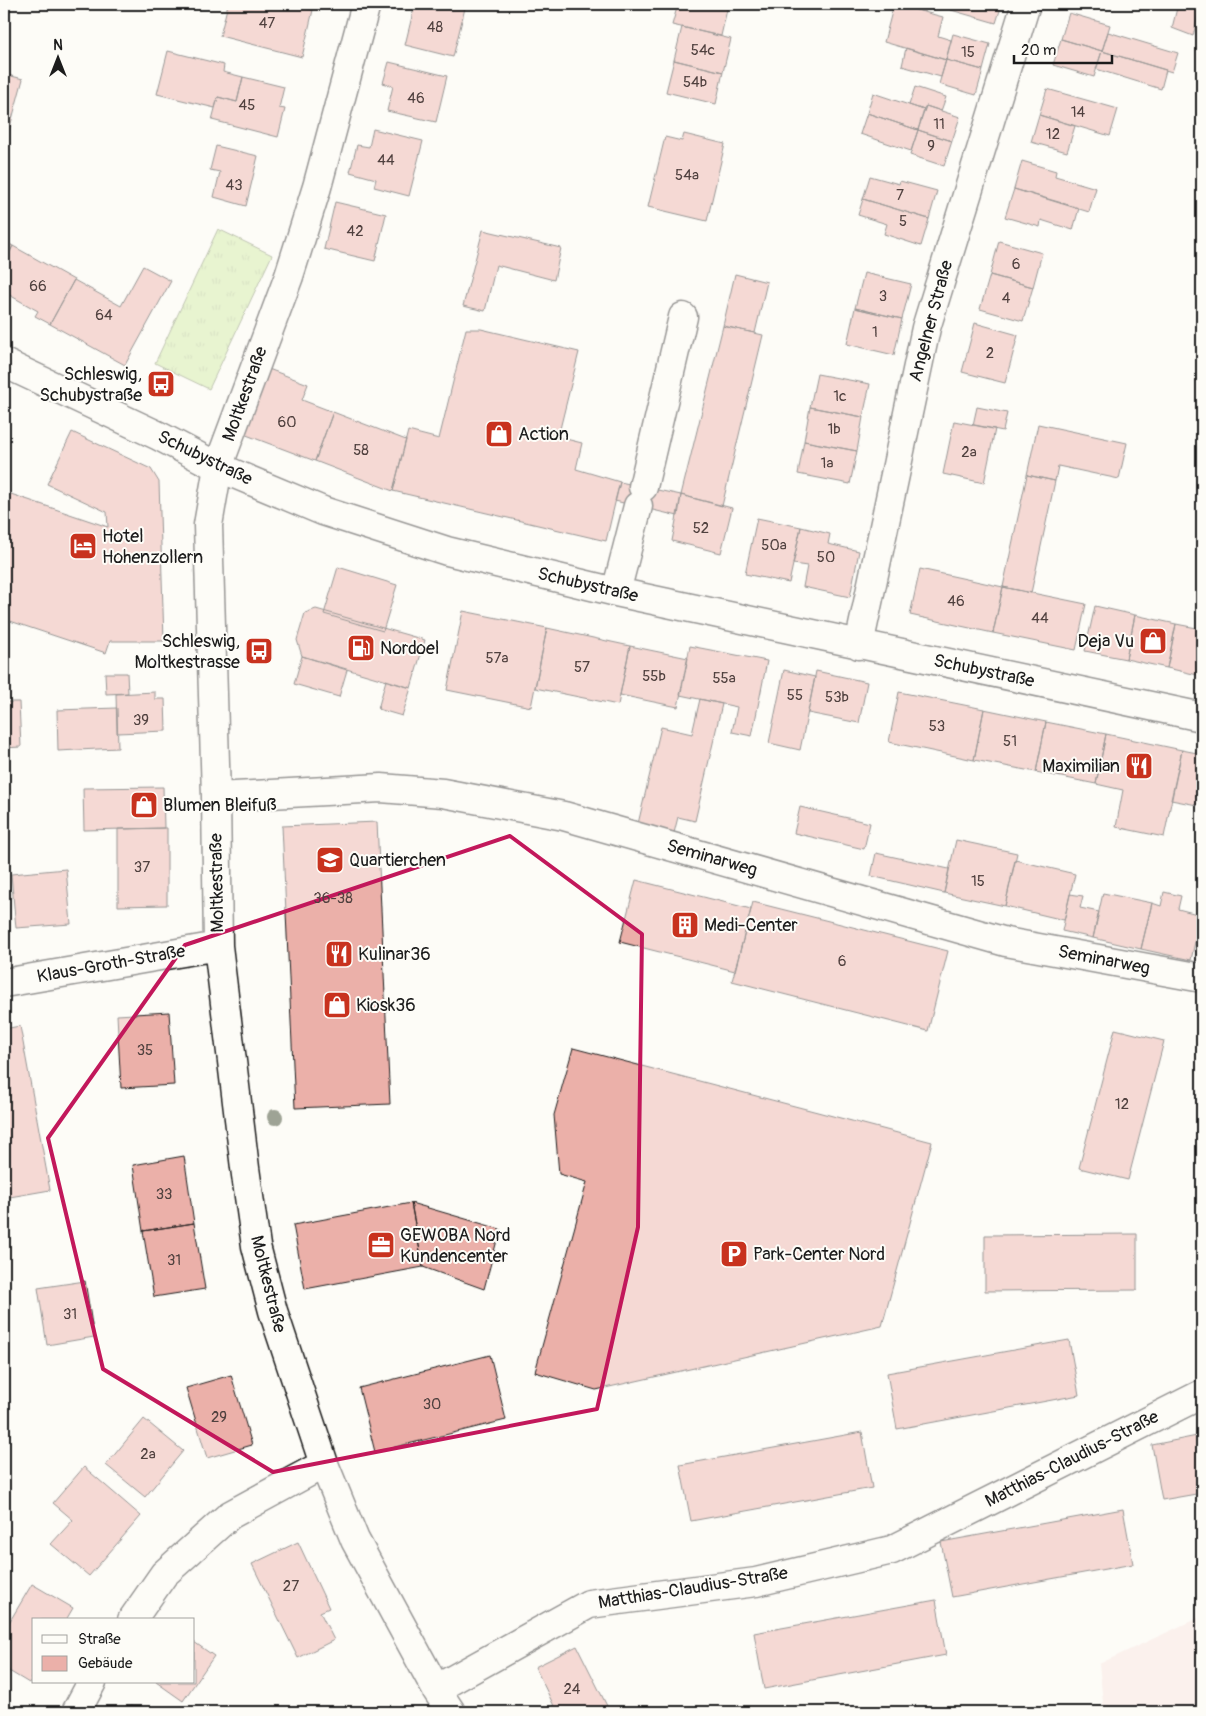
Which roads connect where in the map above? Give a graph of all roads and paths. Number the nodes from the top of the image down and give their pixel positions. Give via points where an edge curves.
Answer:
1 (366, 4) edge
2 (1026, 4) edge
3 (683, 317) dead end
4 (4, 363) edge
5 (218, 467) junction
6 (616, 592) junction
7 (859, 645) junction
8 (1202, 717) edge
9 (216, 797) junction
10 (218, 946) junction
11 (1202, 978) edge
12 (4, 982) edge
13 (1202, 1394) edge
14 (324, 1464) junction
15 (133, 1618) edge
16 (91, 1684) edge
17 (436, 1689) junction
18 (76, 1712) edge
19 (451, 1712) edge

1 - 5 street, Moltkestraße via 318,187 289,276
2 - 7 street, Angelner Straße via 926,328
3 - 6 street
4 - 5 street, Schubystraße
5 - 6 street, Schubystraße via 322,511 447,551
5 - 9 street, Moltkestraße via 208,525
6 - 7 street, Schubystraße
7 - 8 street, Schubystraße
9 - 10 street, Moltkestraße
9 - 11 street, Seminarweg via 381,788 443,793 564,816 1006,942
10 - 12 street, Klaus-Groth-Straße
10 - 14 street, Moltkestraße via 256,1246 273,1311
13 - 17 street, Matthias-Claudius-Straße via 892,1550 756,1582 589,1604
14 - 15 street via 230,1515 164,1574
14 - 17 street, Moltkestraße via 354,1540
16 - 18 street
17 - 19 street, Moltkestraße

